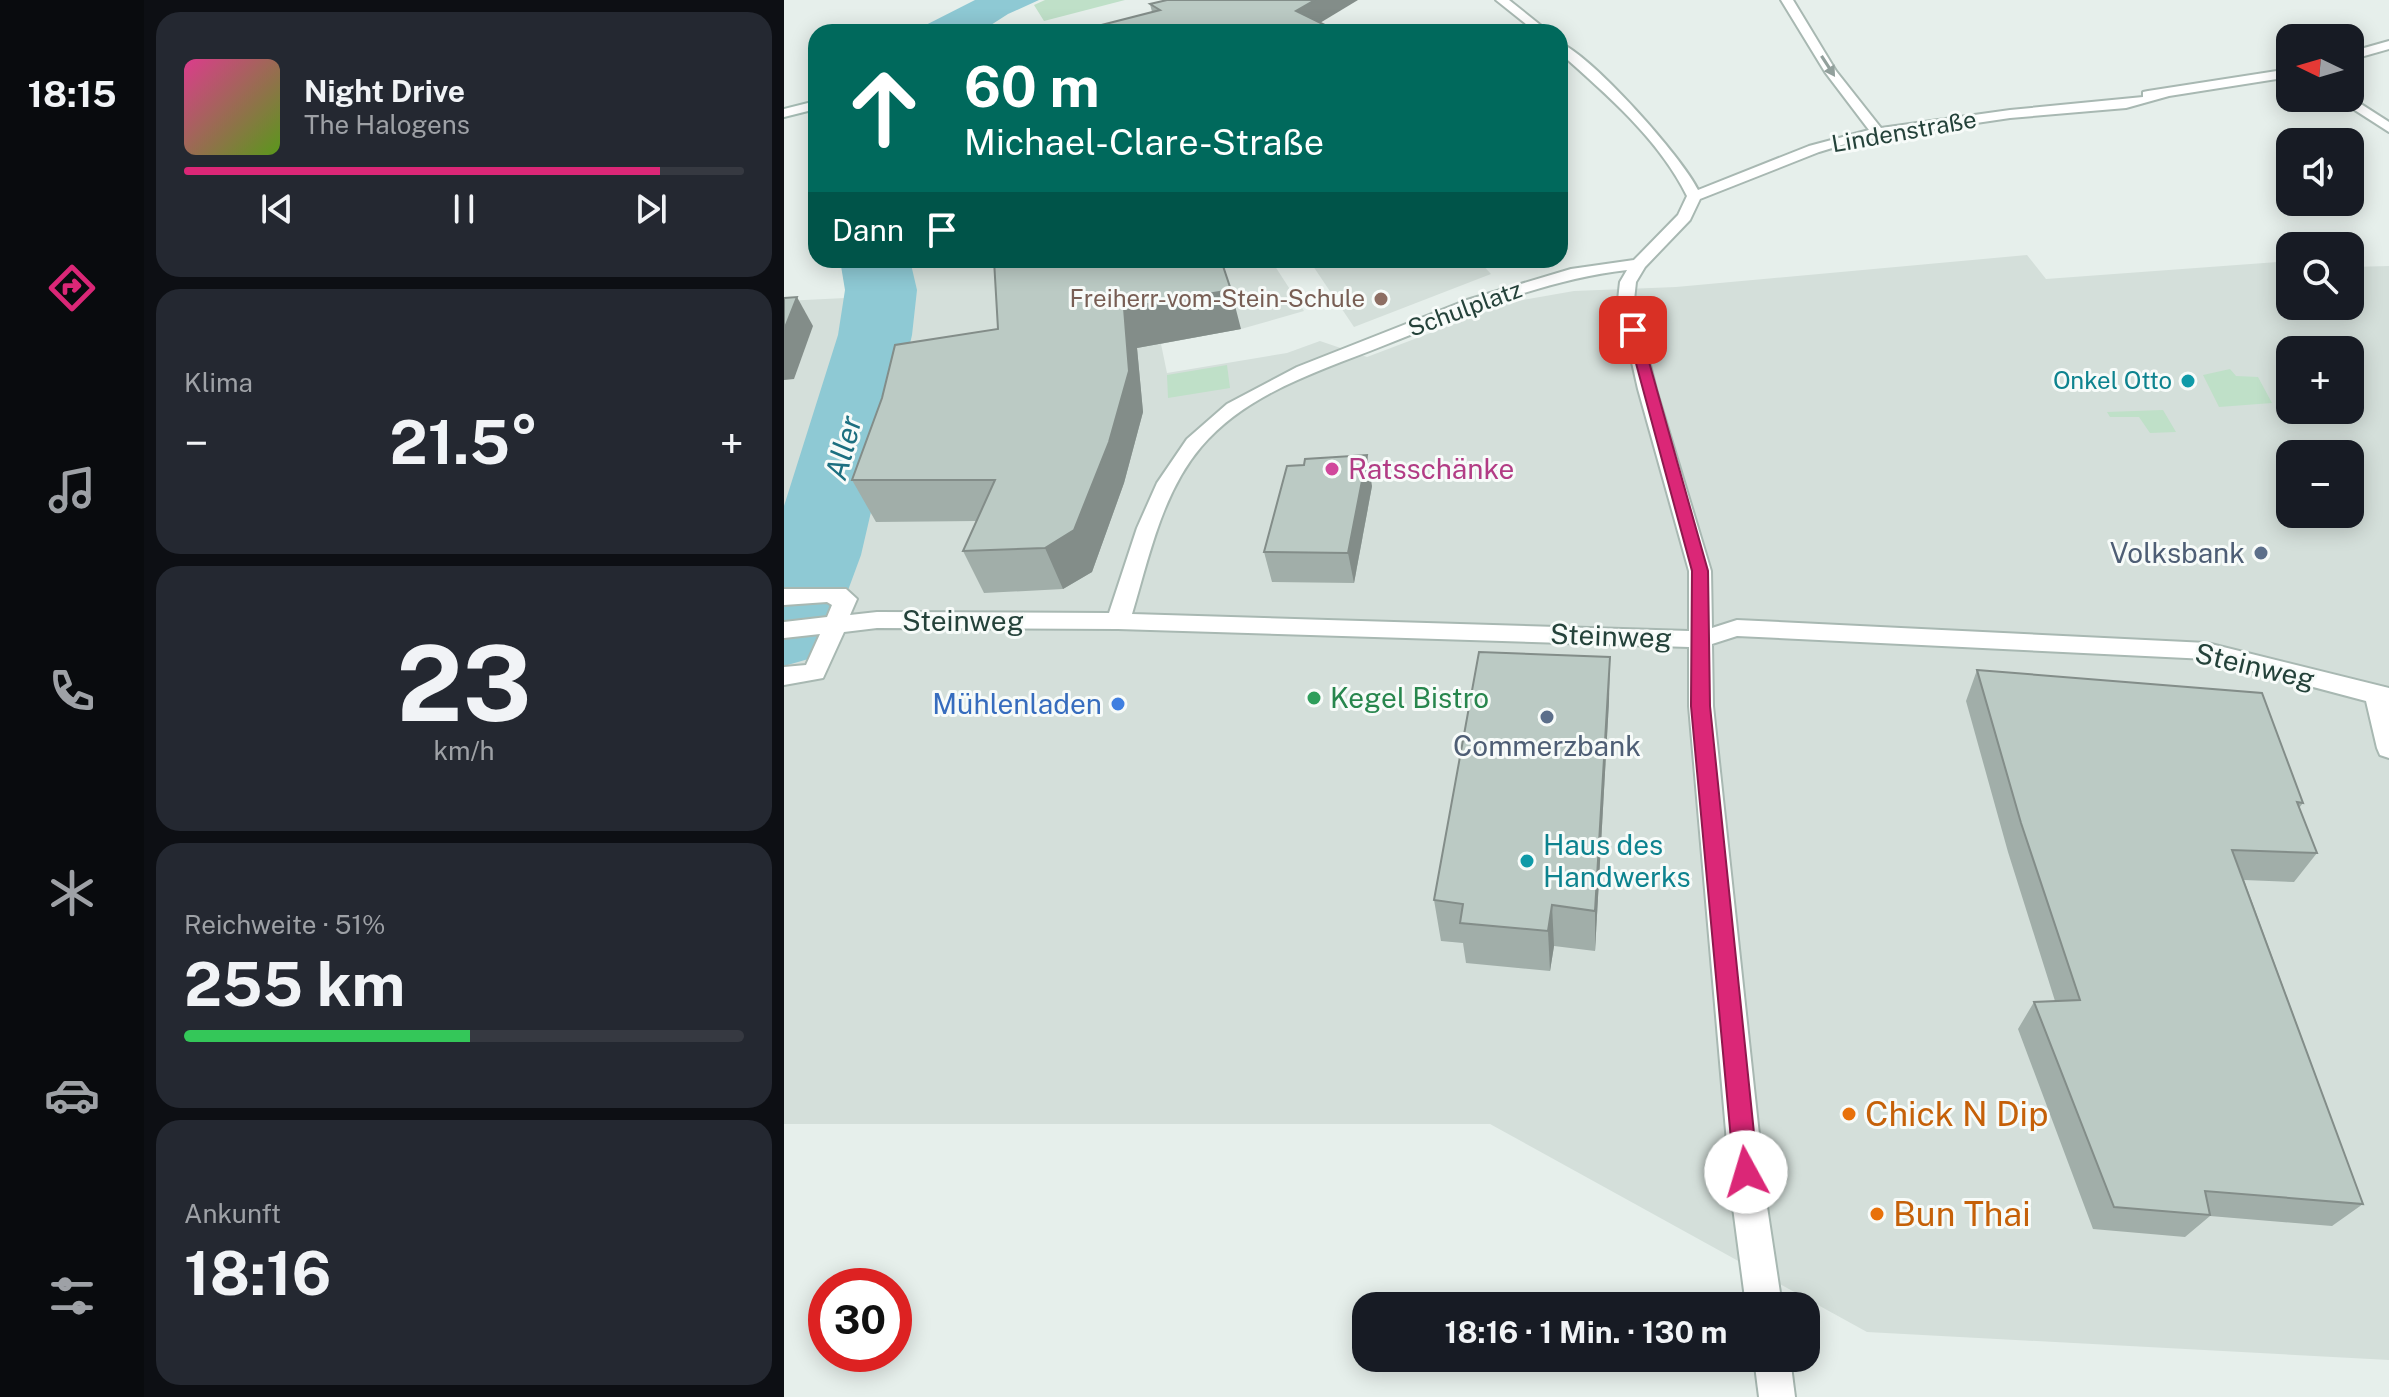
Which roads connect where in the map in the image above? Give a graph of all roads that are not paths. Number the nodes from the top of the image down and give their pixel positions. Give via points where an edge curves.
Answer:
1 (1502, 0) edge
2 (1787, 0) edge
3 (1533, 24) edge
4 (2389, 45) edge
5 (2364, 52) edge
6 (1568, 54) edge
7 (2276, 75) edge
8 (808, 107) edge
9 (2364, 112) edge
10 (784, 113) edge
11 (2389, 128) edge
12 (1878, 133) junction
13 (1694, 196) junction
14 (1639, 264) junction
15 (784, 597) edge
16 (1118, 621) junction
17 (837, 623) junction
18 (784, 630) edge
19 (1701, 639) junction
20 (784, 676) edge
21 (2385, 698) edge
22 (2389, 748) edge
23 (1762, 1292) edge
24 (1774, 1372) edge
25 (1777, 1397) edge

1 - 3 street
2 -> 12 street via 1831,72
4 - 5 street
6 - 13 street via 1600,81 1673,162
7 - 12 street, Lindenstraße via 2124,106 2067,108
8 - 10 street
9 - 11 street
12 - 13 street, Lindenstraße via 1834,142 1731,187
13 - 14 street via 1685,217
14 - 16 street, Schulplatz via 1572,272 1488,297 1297,374 1235,405 1195,442 1165,482
14 - 19 street via 1628,282 1626,300 1696,548
15 - 17 street via 838,594 836,599 846,599
16 - 17 street, Steinweg
16 - 19 street, Steinweg
17 - 18 street, Steinweg
17 - 20 street via 815,672
19 - 21 street, Steinweg via 1737,628 2207,651
19 - 23 street via 1708,790
21 - 22 street, Steinweg
24 - 25 street

